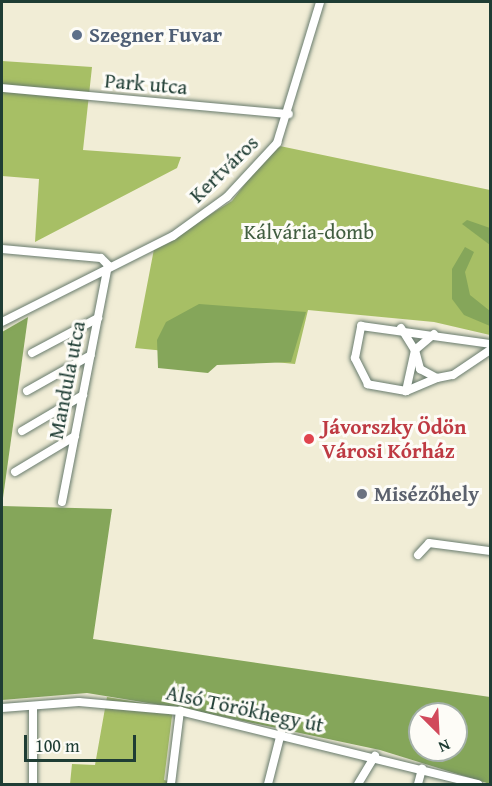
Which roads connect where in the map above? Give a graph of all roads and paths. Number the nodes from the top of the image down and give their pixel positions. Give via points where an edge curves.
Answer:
1 (320, 2) edge
2 (2, 88) edge
3 (289, 114) junction
4 (2, 249) edge
5 (108, 265) junction
6 (98, 318) junction
7 (2, 322) edge
8 (401, 328) junction
9 (434, 334) junction
10 (490, 344) edge
11 (415, 350) junction
12 (490, 350) edge
13 (32, 353) dead end
14 (91, 355) junction
15 (437, 378) junction
16 (27, 391) dead end
17 (406, 392) junction
18 (83, 395) junction
19 (22, 431) dead end
20 (75, 436) junction
21 (15, 472) dead end
22 (62, 502) dead end
23 (490, 551) edge
24 (418, 555) dead end
25 (2, 708) edge
26 (33, 709) junction
27 (180, 711) junction
28 (281, 733) junction
29 (375, 756) junction
30 (422, 769) junction
31 (33, 784) edge
32 (171, 784) edge
33 (268, 784) edge
34 (357, 784) edge
35 (418, 784) edge
36 (478, 784) edge

1 - 3 street, Kertváros
2 - 3 street, Park utca
3 - 5 street, Kertváros via 277,143 227,197 173,236
4 - 5 street via 101,258
5 - 6 street, Mandula utca
5 - 7 street, Kertváros
6 - 13 street
6 - 14 street, Mandula utca
8 - 9 street
8 - 11 street
8 - 17 street via 361,326 355,358 368,384
9 - 10 street
9 - 11 street
11 - 15 street via 420,369
11 - 17 street
12 - 15 street via 453,375
14 - 16 street
14 - 18 street, Mandula utca
15 - 17 street
18 - 19 street
18 - 20 street, Mandula utca
20 - 21 street
20 - 22 street, Mandula utca
23 - 24 street via 429,543
25 - 26 street, Alsó Törökhegy út
26 - 27 street, Alsó Törökhegy út via 79,702
26 - 31 street
27 - 28 street, Alsó Törökhegy út
27 - 32 street
28 - 29 street, Alsó Törökhegy út
28 - 33 street
29 - 30 street, Alsó Törökhegy út
29 - 34 street
30 - 35 street
30 - 36 street, Alsó Törökhegy út

